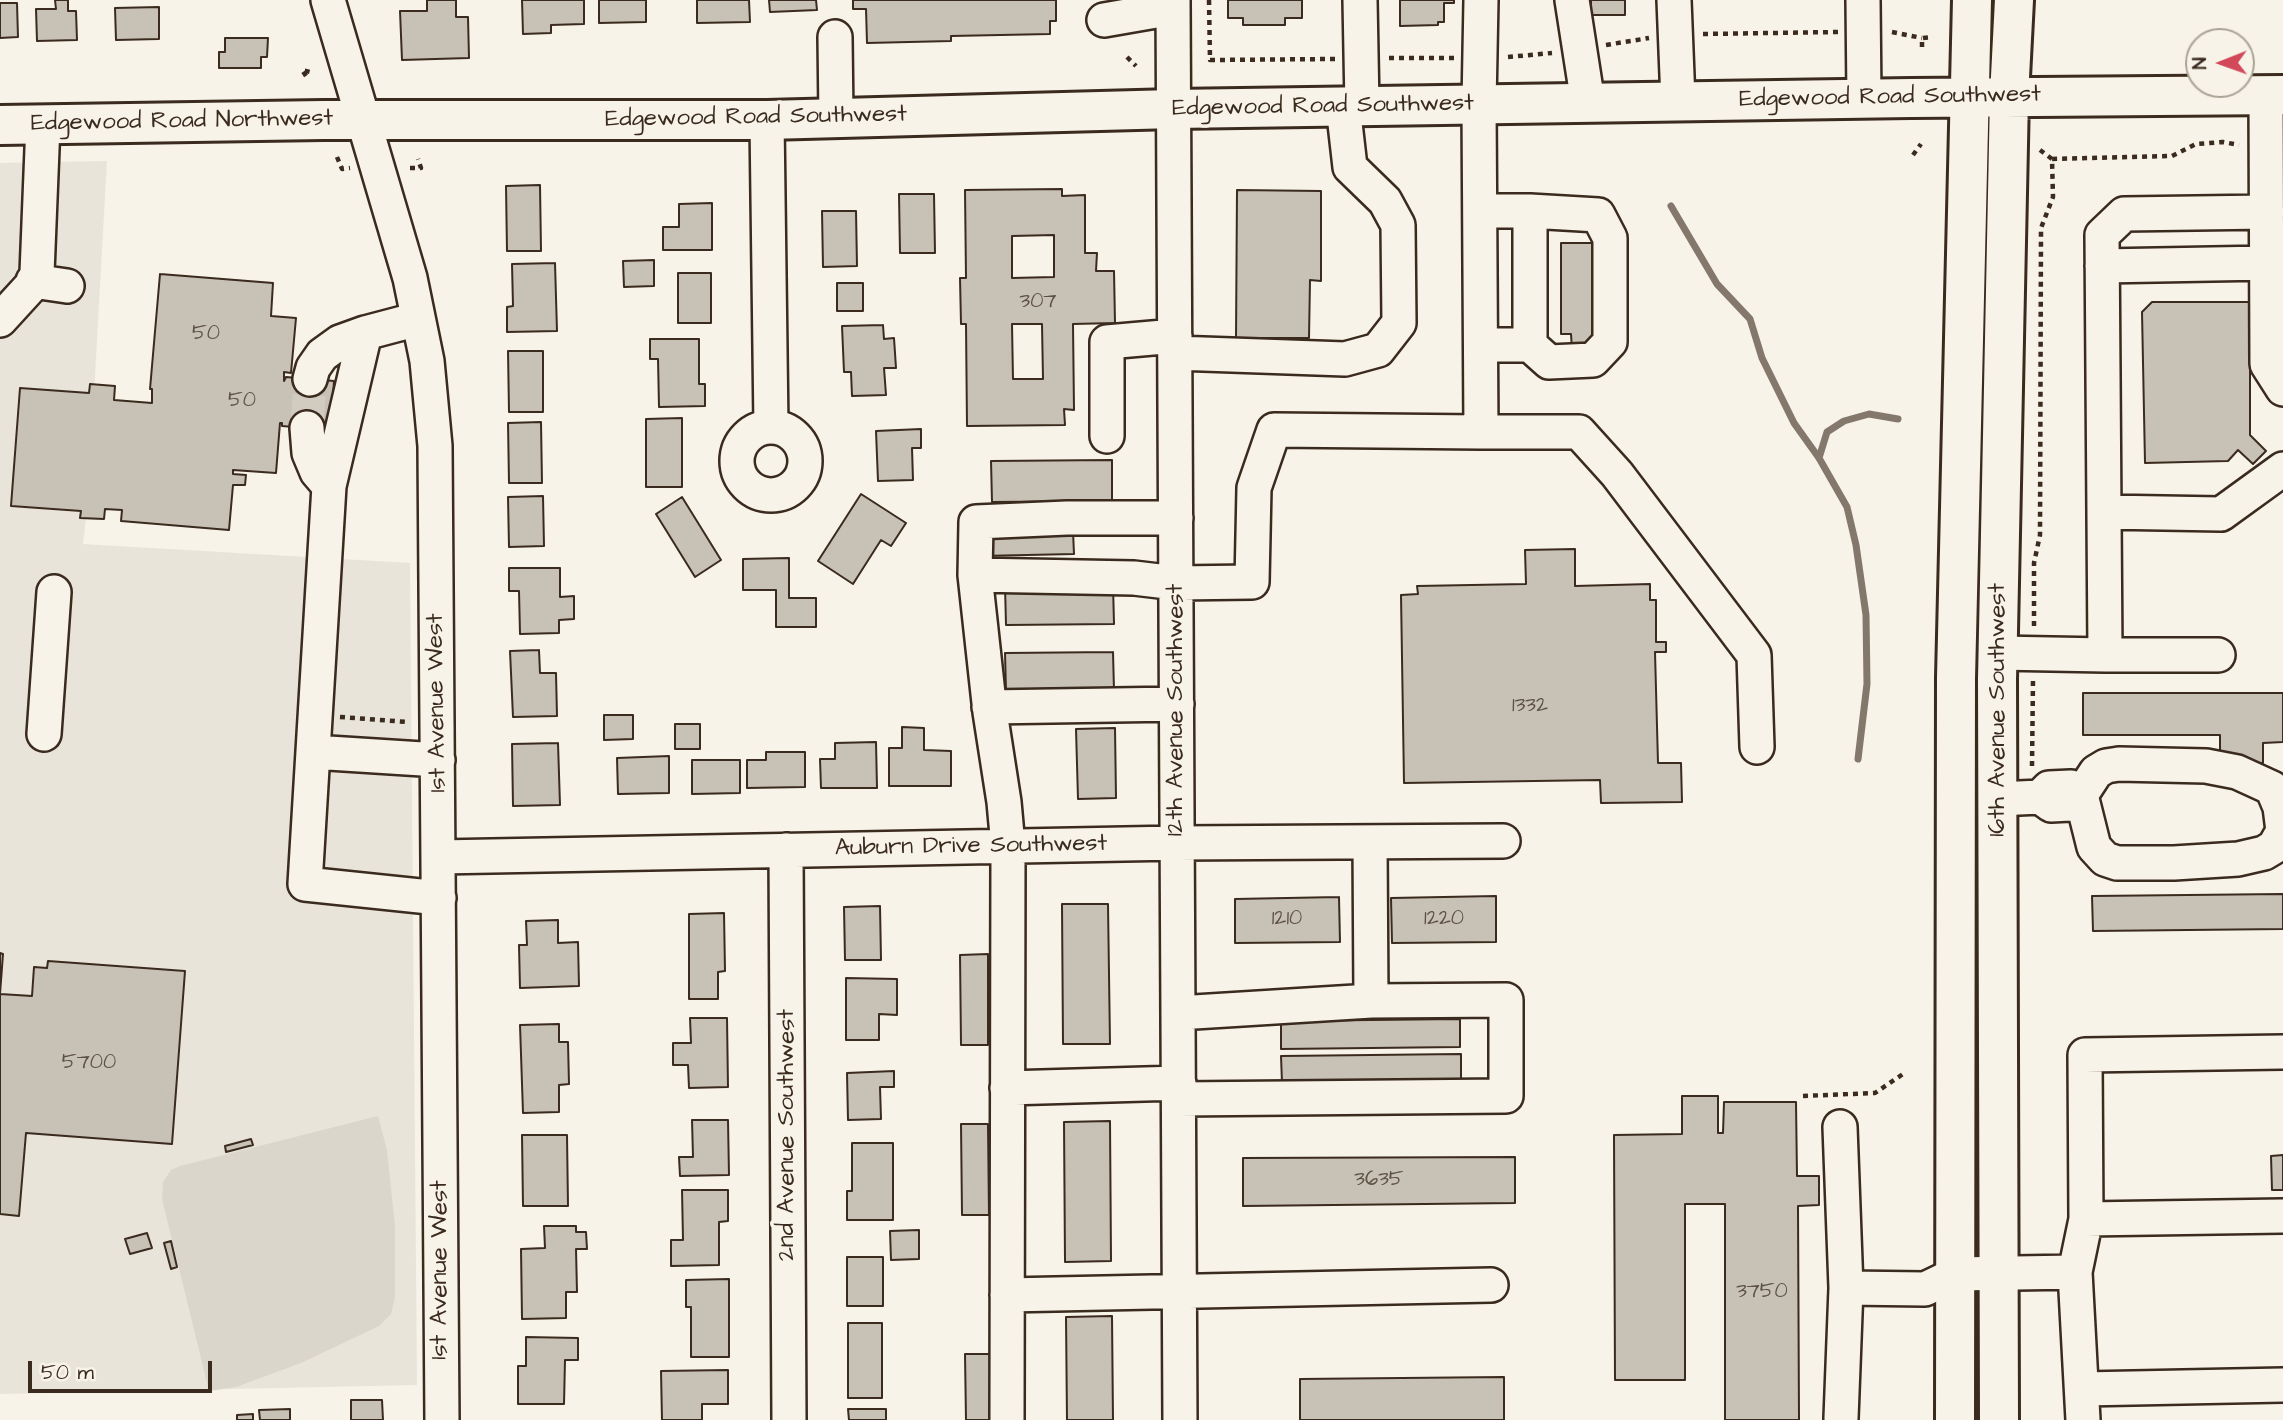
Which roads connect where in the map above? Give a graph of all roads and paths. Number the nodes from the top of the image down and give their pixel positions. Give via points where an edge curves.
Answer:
1 (328, 0) edge
2 (1209, 0) edge
3 (1360, 0) edge
4 (1481, 0) edge
5 (1572, 0) edge
6 (1674, 0) edge
7 (1972, 0) edge
8 (2014, 0) edge
9 (1173, 4) edge
10 (1863, 16) edge
11 (1104, 20) dead end
12 (1675, 35) junction
13 (835, 37) dead end
14 (1933, 37) dead end
15 (1922, 38) junction
16 (1922, 47) dead end
17 (1579, 49) junction
18 (1126, 57) dead end
19 (1480, 57) junction
20 (1362, 59) junction
21 (1136, 66) dead end
22 (2275, 95) edge
23 (2009, 96) junction
24 (1970, 97) junction
25 (1864, 98) junction
26 (1678, 101) junction
27 (1588, 103) junction
28 (1479, 104) junction
29 (1353, 106) junction
30 (1174, 109) junction
31 (836, 118) junction
32 (363, 120) junction
33 (767, 120) junction
34 (43, 124) junction
35 (0, 125) edge
36 (1921, 144) dead end
37 (2040, 150) dead end
38 (1913, 155) dead end
39 (337, 157) dead end
40 (418, 159) dead end
41 (2052, 159) dead end
42 (410, 168) dead end
43 (351, 169) dead end
44 (2272, 195) edge
45 (1480, 211) junction
46 (1530, 211) junction
47 (2267, 263) junction
48 (2102, 266) junction
49 (33, 281) junction
50 (67, 286) dead end
51 (2275, 317) edge
52 (418, 319) junction
53 (0, 320) edge
54 (365, 333) junction
55 (1175, 344) junction
56 (1481, 345) junction
57 (1530, 345) junction
58 (310, 379) tunnel mouth
59 (2280, 380) edge
60 (771, 427) dead end
61 (307, 428) tunnel mouth
62 (1481, 432) junction
63 (1107, 436) dead end
64 (2283, 469) edge
65 (329, 486) junction
66 (2105, 512) junction
67 (1176, 518) junction
68 (975, 575) junction
69 (1176, 583) junction
70 (54, 592) dead end
71 (1998, 653) junction
72 (2105, 655) junction
73 (2218, 655) dead end
74 (1177, 705) junction
75 (989, 707) junction
76 (315, 715) junction
77 (438, 724) junction
78 (44, 734) dead end
79 (1756, 747) dead end
80 (313, 752) junction
81 (438, 760) junction
82 (2081, 795) junction
83 (1998, 799) junction
84 (1503, 841) dead end
85 (1370, 842) junction
86 (1177, 843) junction
87 (1008, 846) junction
88 (786, 850) junction
89 (439, 857) junction
90 (439, 898) junction
91 (1371, 1002) junction
92 (1178, 1013) junction
93 (2283, 1052) edge
94 (1903, 1074) dead end
95 (1007, 1088) junction
96 (1179, 1091) junction
97 (1803, 1096) dead end
98 (1840, 1127) dead end
99 (2283, 1216) edge
100 (2086, 1219) junction
101 (2076, 1272) junction
102 (1999, 1273) junction
103 (1956, 1274) junction
104 (1492, 1285) dead end
105 (1846, 1287) junction
106 (1180, 1292) junction
107 (1007, 1296) junction
108 (2283, 1385) edge
109 (2083, 1404) edge
110 (1841, 1418) dead end
111 (442, 1420) edge
112 (789, 1420) edge
113 (1007, 1420) edge
114 (1180, 1420) edge
115 (1955, 1420) edge
116 (1999, 1420) edge

1 - 32 street, 1st Avenue West
2 - 20 path via 1210,60
3 - 20 street
4 - 19 street
5 - 17 street
6 - 12 street
7 - 24 main road, 16th Avenue Southwest
8 - 23 main road, 16th Avenue Southwest
9 - 11 street
9 - 30 street, 12th Avenue Southwest
10 - 12 path
10 - 15 path via 1884,31
10 - 25 street
12 - 17 path
12 - 26 street
13 - 31 street
14 - 15 path
15 - 16 path
17 - 19 path
17 - 27 street
18 - 21 path
19 - 20 path
19 - 28 street
20 - 29 street
22 - 23 main road, Edgewood Road Southwest
22 - 44 street
23 - 24 main road, Edgewood Road Southwest
23 - 71 main road, 16th Avenue Southwest
24 - 25 main road, Edgewood Road Southwest
24 - 103 main road, 16th Avenue Southwest via 1956,678
25 - 26 main road, Edgewood Road Southwest
26 - 27 main road, Edgewood Road Southwest
27 - 28 main road, Edgewood Road Southwest
28 - 29 main road, Edgewood Road Southwest
28 - 45 street
29 - 30 main road, Edgewood Road Southwest
29 - 55 street via 1350,167 1385,201 1398,225 1399,323 1378,350 1345,359
30 - 31 main road, Edgewood Road Southwest
30 - 55 street, 12th Avenue Southwest
31 - 33 main road, Edgewood Road Southwest
32 - 33 main road, Edgewood Road Southwest
32 - 34 main road, Edgewood Road Northwest
32 - 52 street, 1st Avenue West
33 - 60 street
34 - 35 main road, Edgewood Road Northwest
34 - 49 street
36 - 38 path
37 - 41 path
39 - 43 path via 342,169
40 - 42 path via 421,168
44 - 47 street
44 - 48 street via 2124,214 2102,235
45 - 46 street
45 - 56 street
46 - 57 street
46 - 57 street via 1598,215 1610,238 1610,342 1593,360 1549,362
47 - 48 street
47 - 51 street
48 - 66 street
49 - 50 street
49 - 53 street
51 - 59 street via 2267,364
52 - 54 street
52 - 77 street, 1st Avenue West via 435,446
54 - 58 street via 322,355
54 - 65 street
55 - 63 street via 1107,342
55 - 67 street, 12th Avenue Southwest
56 - 57 street
56 - 62 street
61 - 65 street via 309,453
62 - 69 street via 1274,430 1254,488 1252,582
62 - 79 street via 1579,432 1617,474 1755,655
64 - 66 street via 2221,514
65 - 76 street
66 - 72 street
67 - 68 street via 976,522
67 - 69 street, 12th Avenue Southwest
68 - 69 street
68 - 75 street
69 - 74 street, 12th Avenue Southwest
70 - 78 street
71 - 72 street
71 - 83 main road, 16th Avenue Southwest
72 - 73 street
74 - 75 street
74 - 86 street, 12th Avenue Southwest
75 - 87 street
76 - 77 path
76 - 80 street
77 - 81 street, 1st Avenue West
80 - 81 street
80 - 90 street via 305,884
81 - 89 street, 1st Avenue West
82 - 82 street via 2096,772 2106,766 2206,766 2237,772 2272,788 2283,831 2274,847 2238,859 2117,863 2095,848
82 - 83 street via 2070,804 2051,805 2040,797
83 - 102 main road, 16th Avenue Southwest
84 - 85 street, Auburn Drive Southwest
85 - 86 street, Auburn Drive Southwest
85 - 91 street
86 - 87 street, Auburn Drive Southwest
86 - 92 street, 12th Avenue Southwest
87 - 88 street, Auburn Drive Southwest
87 - 95 street
88 - 89 street, Auburn Drive Southwest
88 - 112 street, 2nd Avenue Southwest
89 - 90 street, 1st Avenue West
90 - 111 street, 1st Avenue West
91 - 92 street
91 - 96 street via 1506,1000 1506,1096
92 - 96 street, 12th Avenue Southwest
93 - 100 street via 2085,1055
94 - 97 path via 1875,1093
95 - 96 street
95 - 107 street
96 - 106 street, 12th Avenue Southwest
98 - 105 street
99 - 100 street
100 - 101 street
101 - 102 street
101 - 109 street
102 - 103 street
102 - 116 main road, 16th Avenue Southwest
103 - 105 street via 1925,1289
103 - 115 main road, 16th Avenue Southwest
104 - 106 street
105 - 110 street
106 - 107 street
106 - 114 street, 12th Avenue Southwest
107 - 113 street
108 - 109 street

